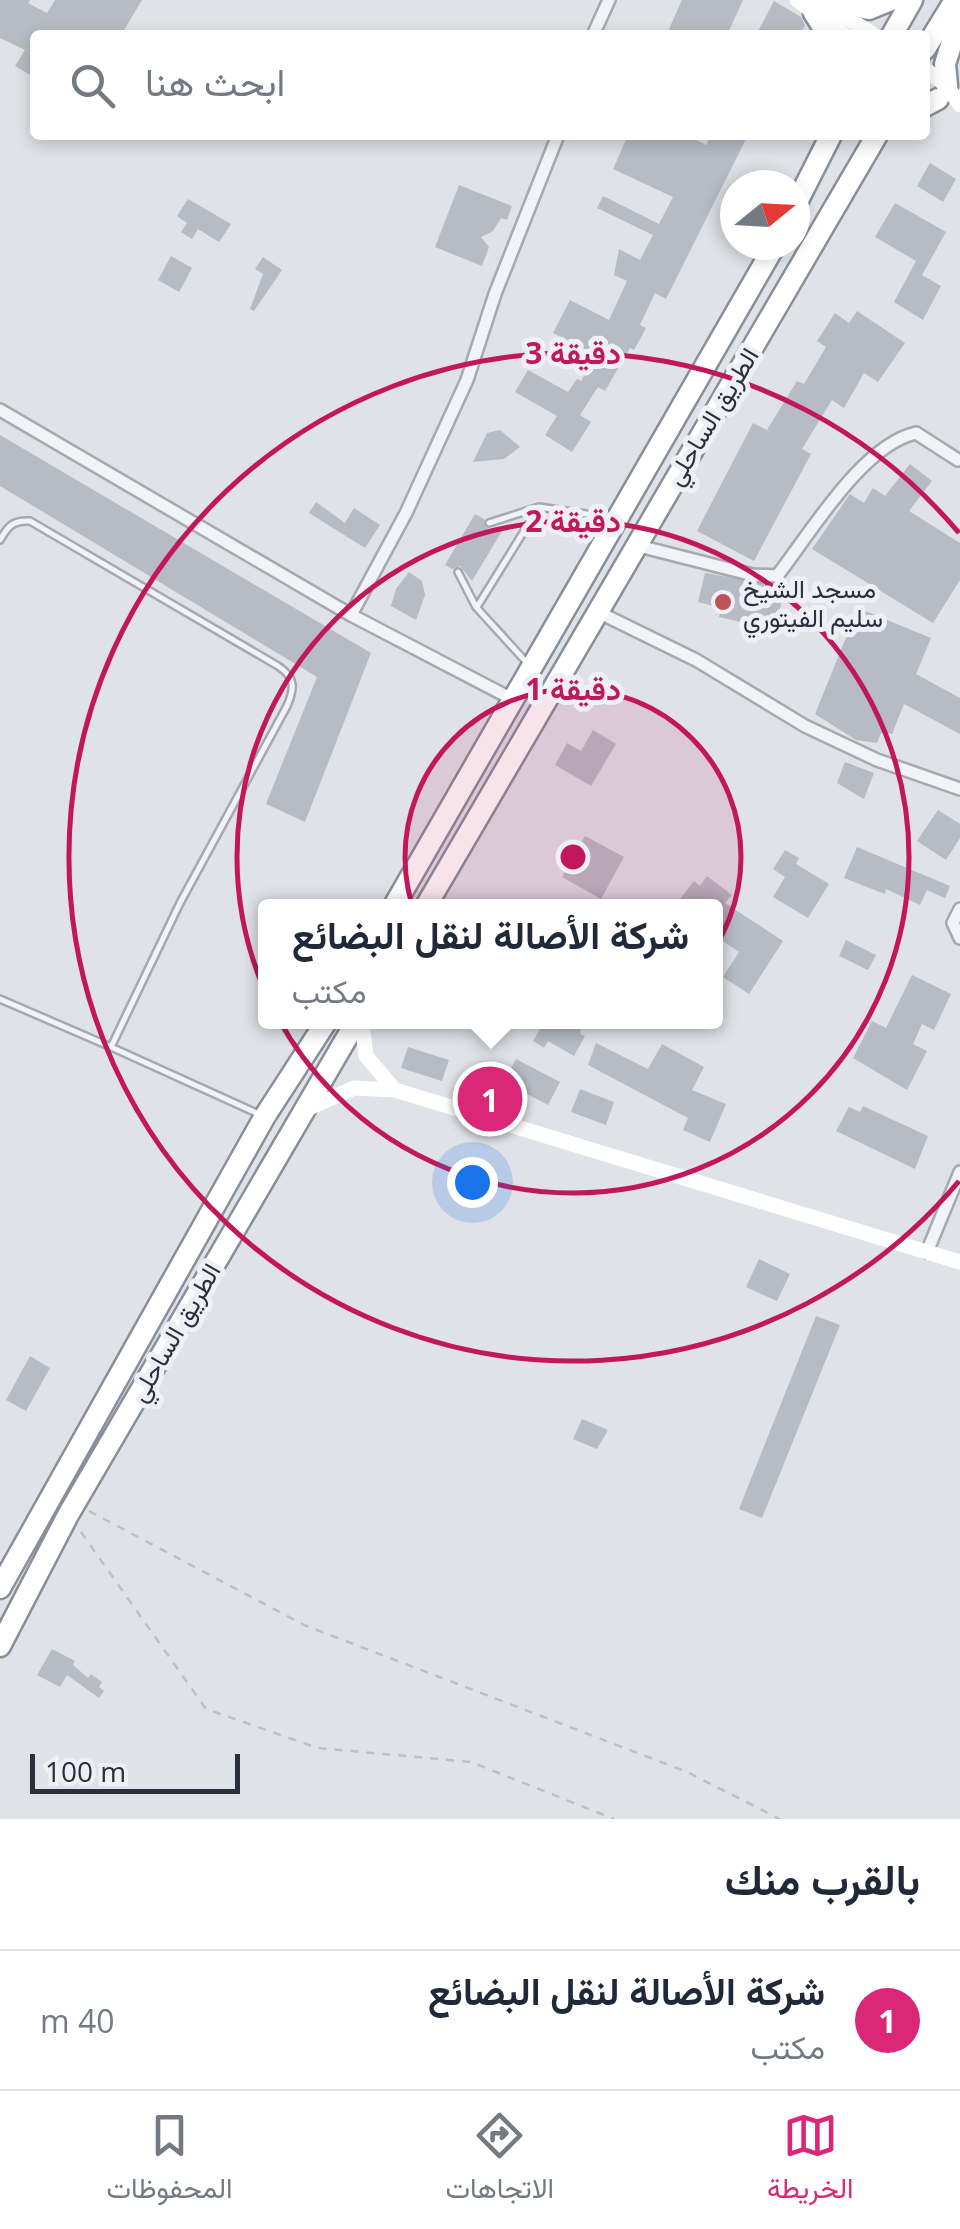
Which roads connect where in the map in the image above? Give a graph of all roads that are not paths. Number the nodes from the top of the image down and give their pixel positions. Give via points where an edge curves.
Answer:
1 (609, 0) edge
2 (891, 0) edge
3 (912, 0) edge
4 (955, 0) edge
5 (813, 3) edge
6 (960, 17) edge
7 (596, 30) edge
8 (826, 30) edge
9 (840, 30) edge
10 (864, 30) edge
11 (895, 30) edge
12 (930, 42) edge
13 (941, 98) edge
14 (556, 140) edge
15 (828, 140) edge
16 (875, 140) edge
17 (810, 176) edge
18 (766, 260) edge
19 (0, 410) edge
20 (958, 460) edge
21 (539, 508) junction
22 (615, 518) junction
23 (490, 523) dead end
24 (0, 540) edge
25 (635, 546) junction
26 (458, 572) dead end
27 (476, 607) junction
28 (596, 611) junction
29 (351, 615) junction
30 (534, 670) junction
31 (514, 700) junction
32 (960, 790) edge
33 (439, 832) junction
34 (464, 844) junction
35 (398, 899) edge
36 (430, 899) edge
37 (960, 909) edge
38 (960, 938) edge
39 (0, 999) edge
40 (321, 1029) edge
41 (355, 1029) edge
42 (360, 1029) edge
43 (111, 1047) junction
44 (394, 1090) junction
45 (305, 1110) junction
46 (265, 1116) junction
47 (960, 1172) edge
48 (927, 1252) junction
49 (960, 1262) edge
50 (0, 1588) edge
51 (0, 1646) edge

1 - 7 street
2 - 5 highway via 869,9
3 - 11 highway
4 - 12 highway
5 - 8 highway
5 - 9 street
5 - 10 street
6 - 13 highway
14 - 29 street via 467,380
15 - 17 highway
16 - 25 highway, الطريق الساحلي
18 - 22 highway, الطريق الساحلي
19 - 29 street
20 - 25 street via 916,433 895,441 842,488 777,576
21 - 22 lane
21 - 23 lane
21 - 27 lane
22 - 30 highway, الطريق الساحلي
24 - 43 lane via 8,526 30,522 278,666 294,685
25 - 28 highway, الطريق الساحلي
26 - 27 lane
27 - 30 lane
28 - 32 street via 696,660 805,726
28 - 34 highway, الطريق الساحلي
29 - 31 street
30 - 31 highway, الطريق الساحلي
31 - 33 highway, الطريق الساحلي
33 - 34 highway
33 - 35 highway, الطريق الساحلي
34 - 36 highway, الطريق الساحلي
37 - 38 street via 953,923
39 - 43 lane
40 - 46 highway, الطريق الساحلي
41 - 45 highway, الطريق الساحلي
42 - 44 street via 366,1056
43 - 46 lane
44 - 45 street via 354,1088
44 - 48 street
45 - 51 highway, الطريق الساحلي via 71,1509
46 - 50 highway, الطريق الساحلي
47 - 48 street
48 - 49 street

